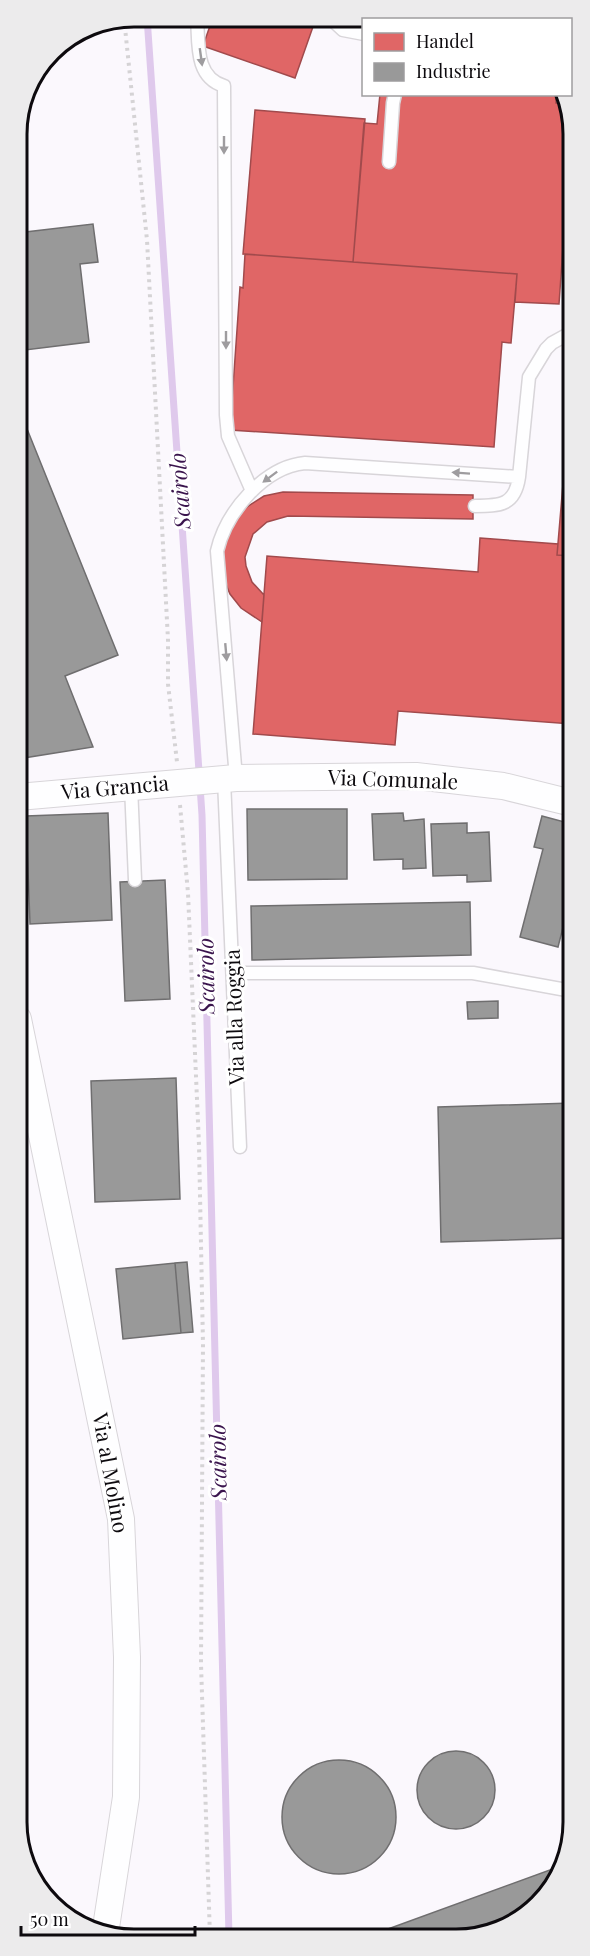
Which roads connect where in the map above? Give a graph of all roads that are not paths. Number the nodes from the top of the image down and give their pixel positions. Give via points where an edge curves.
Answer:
1 (198, 27) edge
2 (340, 27) edge
3 (361, 31) edge
4 (395, 96) edge
5 (389, 162) dead end
6 (563, 337) edge
7 (519, 477) junction
8 (252, 491) junction
9 (476, 506) dead end
10 (224, 779) junction
11 (131, 786) junction
12 (27, 796) edge
13 (563, 801) edge
14 (135, 880) dead end
15 (234, 973) junction
16 (563, 989) edge
17 (27, 1063) edge
18 (240, 1147) dead end
19 (106, 1925) edge

1 -> 8 lane via 204,72 224,86 226,415 228,436
2 - 3 lane
4 - 5 lane
6 - 7 lane via 546,349 529,377
7 -> 8 lane, Via alla Roggia via 305,463 284,468
7 - 9 lane via 516,493 509,501
8 -> 10 lane, Via alla Roggia via 222,531 217,551
10 - 11 street, Via Grancia
10 - 13 street, Via Comunale via 416,776 502,786
10 - 15 lane, Via alla Roggia
11 - 12 street, Via Grancia
11 - 14 lane
15 - 16 lane via 473,973
15 - 18 lane, Via alla Roggia
17 - 19 street, Via al Molino via 121,1519 127,1657 126,1797

